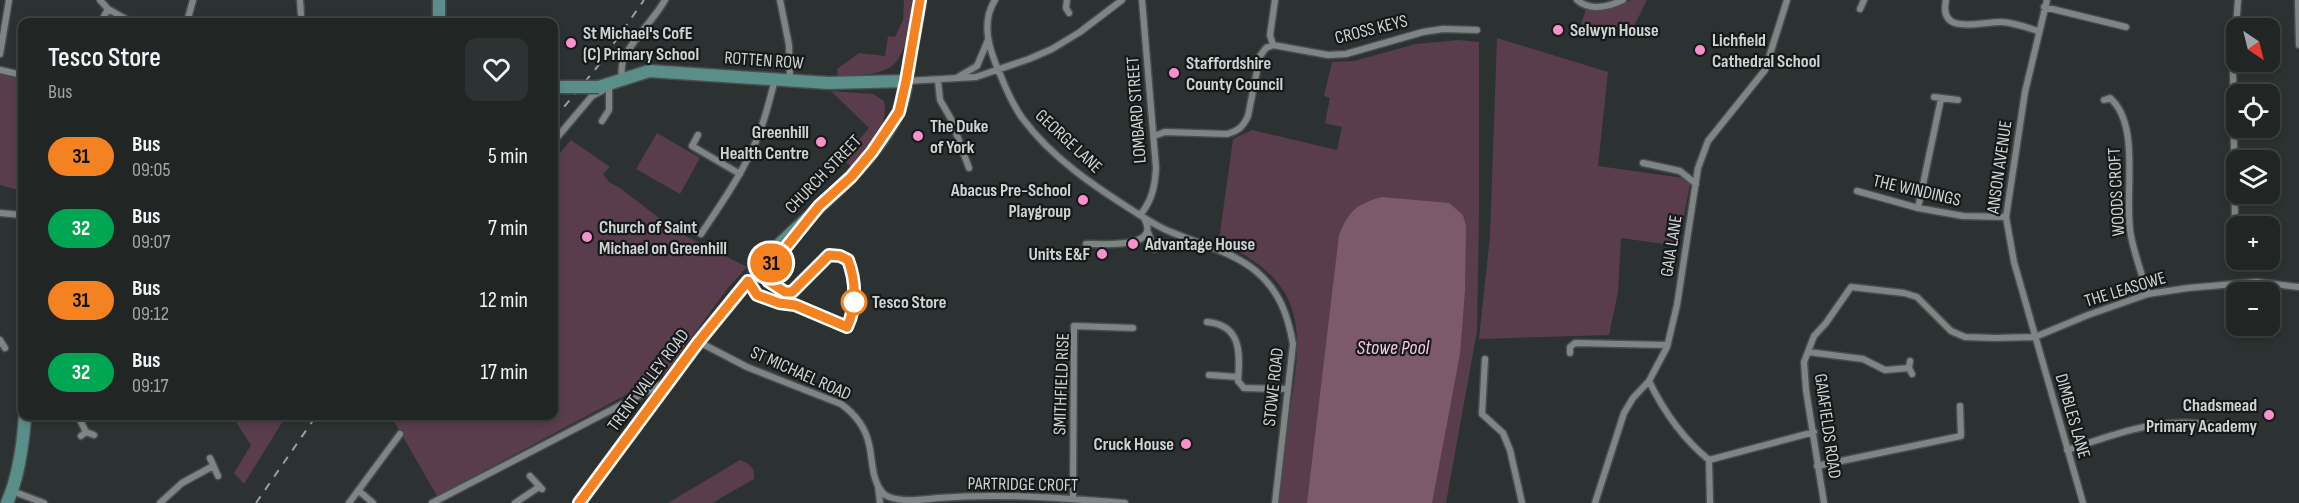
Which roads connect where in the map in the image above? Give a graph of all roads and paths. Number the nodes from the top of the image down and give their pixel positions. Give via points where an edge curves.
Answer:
1 (9, 0) edge
2 (100, 0) edge
3 (193, 0) edge
4 (300, 0) edge
5 (439, 0) edge
6 (665, 0) edge
7 (780, 0) edge
8 (920, 0) edge
9 (995, 0) edge
10 (1067, 0) edge
11 (1122, 0) edge
12 (1142, 0) edge
13 (1275, 0) edge
14 (1577, 0) edge
15 (1623, 0) edge
16 (1787, 0) edge
17 (1864, 0) edge
18 (1946, 0) edge
19 (2238, 0) edge
20 (2298, 0) edge
21 (2045, 3) edge
22 (108, 9) junction
23 (1860, 9) dead end
24 (1069, 13) dead end
25 (301, 14) dead end
26 (103, 18) edge
27 (124, 18) edge
28 (188, 18) edge
29 (439, 18) edge
30 (2126, 27) dead end
31 (1477, 30) dead end
32 (2038, 31) junction
33 (988, 40) junction
34 (1273, 45) junction
35 (2299, 45) edge
36 (0, 54) edge
37 (0, 70) edge
38 (998, 70) junction
39 (18, 74) edge
40 (775, 79) junction
41 (790, 80) junction
42 (952, 80) junction
43 (906, 81) junction
44 (938, 81) junction
45 (610, 84) junction
46 (558, 87) edge
47 (1934, 97) dead end
48 (1941, 99) junction
49 (1958, 100) dead end
50 (2104, 100) dead end
51 (602, 122) dead end
52 (698, 135) dead end
53 (558, 136) edge
54 (1154, 136) junction
55 (2234, 150) edge
56 (1643, 163) dead end
57 (969, 168) dead end
58 (740, 174) junction
59 (1695, 184) junction
60 (1857, 191) dead end
61 (1918, 208) junction
62 (0, 213) edge
63 (18, 215) edge
64 (1142, 216) junction
65 (2006, 217) junction
66 (1148, 232) junction
67 (701, 234) dead end
68 (1086, 244) dead end
69 (1154, 249) dead end
70 (755, 269) joint
71 (748, 281) joint
72 (2299, 287) edge
73 (2148, 294) junction
74 (1207, 322) dead end
75 (1133, 328) dead end
76 (2036, 338) junction
77 (0, 340) edge
78 (699, 341) junction
79 (1667, 345) junction
80 (5, 348) dead end
81 (1808, 352) junction
82 (1569, 353) dead end
83 (1485, 359) dead end
84 (1910, 368) dead end
85 (1209, 375) dead end
86 (1238, 378) junction
87 (670, 379) junction
88 (1649, 381) junction
89 (1288, 390) junction
90 (1960, 406) dead end
91 (25, 420) edge
92 (79, 420) edge
93 (2231, 428) dead end
94 (1814, 432) junction
95 (400, 434) dead end
96 (94, 435) dead end
97 (2067, 450) junction
98 (210, 458) dead end
99 (1709, 460) junction
100 (213, 466) junction
101 (1817, 466) junction
102 (218, 476) dead end
103 (530, 476) dead end
104 (878, 486) junction
105 (12, 491) junction
106 (359, 491) junction
107 (1069, 500) edge
108 (920, 501) edge
109 (436, 502) edge
110 (7, 503) edge
111 (44, 503) edge
112 (160, 503) edge
113 (349, 503) edge
114 (373, 503) edge
115 (515, 503) edge
116 (579, 503) edge
117 (880, 503) edge
118 (1125, 503) edge
119 (1275, 503) edge
120 (1522, 503) edge
121 (1595, 503) edge
122 (1710, 503) edge
123 (1824, 503) edge
124 (2083, 503) edge

1 - 36 street
2 - 22 street
3 - 28 street
4 - 25 street
5 - 29 street
6 - 45 street
7 - 41 street via 789,45
8 - 43 street, CHURCH STREET
9 - 33 street via 988,15
10 - 24 street
11 - 38 street via 1052,49
12 - 54 street, LOMBARD STREET
13 - 34 street via 1270,35
14 - 15 street via 1604,7
16 - 59 street, GAIA LANE via 1765,70 1708,141
17 - 23 street
18 - 32 street via 1950,21 2019,24
19 - 55 street via 2233,37
20 - 35 street
21 - 30 street
21 - 32 street, ANSON AVENUE
22 - 26 street
22 - 27 street
31 - 34 street, CROSS KEYS via 1423,32 1346,54 1328,55
32 - 65 street, ANSON AVENUE
33 - 38 street, GEORGE LANE
33 - 42 street via 977,66
34 - 54 street via 1260,56 1248,117 1237,132 1165,132
37 - 39 street
38 - 42 street
38 - 64 street, GEORGE LANE via 1022,118 1041,140 1090,183
40 - 41 street, ROTTEN ROW
40 - 45 street, ROTTEN ROW via 649,71
40 - 58 street via 766,114
41 - 43 street, ROTTEN ROW
42 - 44 street
43 - 44 street
43 - 70 street, CHURCH STREET via 899,112 872,152
44 - 57 street via 940,100
45 - 46 street, ROTTEN ROW, bridge
45 - 51 street via 609,110
45 - 53 street via 592,96
47 - 48 street
48 - 49 street
48 - 61 street
50 - 73 street, WOODS CROFT via 2110,98 2116,103 2128,131 2131,237
52 - 58 street via 692,146
54 - 64 street, LOMBARD STREET via 1155,182
56 - 59 street via 1680,171
58 - 67 street
59 - 79 street, GAIA LANE
60 - 61 street, THE WINDINGS
61 - 65 street, THE WINDINGS via 1963,216
62 - 63 street
64 - 66 street via 1149,226
64 - 89 street, STOWE ROAD via 1167,231 1249,265 1271,286 1285,309 1293,344
65 - 76 street, ANSON AVENUE via 2014,262
66 - 68 street via 1123,244
66 - 69 street
70 - 71 street, CHURCH STREET
71 - 78 street, TRENT VALLEY ROAD
72 - 73 street, THE LEASOWE via 2257,282
73 - 76 street, THE LEASOWE
74 - 86 street via 1220,323 1235,339 1240,356
75 - 107 street, SMITHFIELD RISE via 1074,326
76 - 81 street, GAIAFIELDS ROAD via 1965,337 1951,331 1917,297 1851,287 1814,336
76 - 97 street, DIMBLES LANE
77 - 80 street
78 - 87 street, TRENT VALLEY ROAD
78 - 104 street, ST MICHAEL ROAD via 747,367 851,411 865,431
79 - 82 street via 1575,343
79 - 88 street, GAIA LANE
81 - 84 street via 1863,359 1886,370
81 - 94 street, GAIAFIELDS ROAD via 1804,362 1806,390
83 - 120 street via 1482,414 1503,434
85 - 86 street
86 - 89 street via 1244,388
87 - 109 street
87 - 116 street, TRENT VALLEY ROAD
88 - 99 street via 1680,431
88 - 121 street, GAIA LANE via 1624,413
89 - 119 street, STOWE ROAD
90 - 101 street via 1961,436
91 - 105 street
92 - 96 street via 83,434
93 - 97 street via 2174,423 2139,428
94 - 99 street
94 - 101 street, GAIAFIELDS ROAD
95 - 106 street
97 - 124 street, DIMBLES LANE
98 - 100 street
99 - 122 street
100 - 102 street
100 - 112 street via 182,483
101 - 123 street, GAIAFIELDS ROAD
103 - 115 street via 540,488
104 - 108 street via 898,501
104 - 117 street, ST MICHAEL ROAD
105 - 110 street
105 - 111 street
106 - 113 street
106 - 114 street
107 - 108 street, PARTRIDGE CROFT via 976,497
107 - 118 street, PARTRIDGE CROFT

